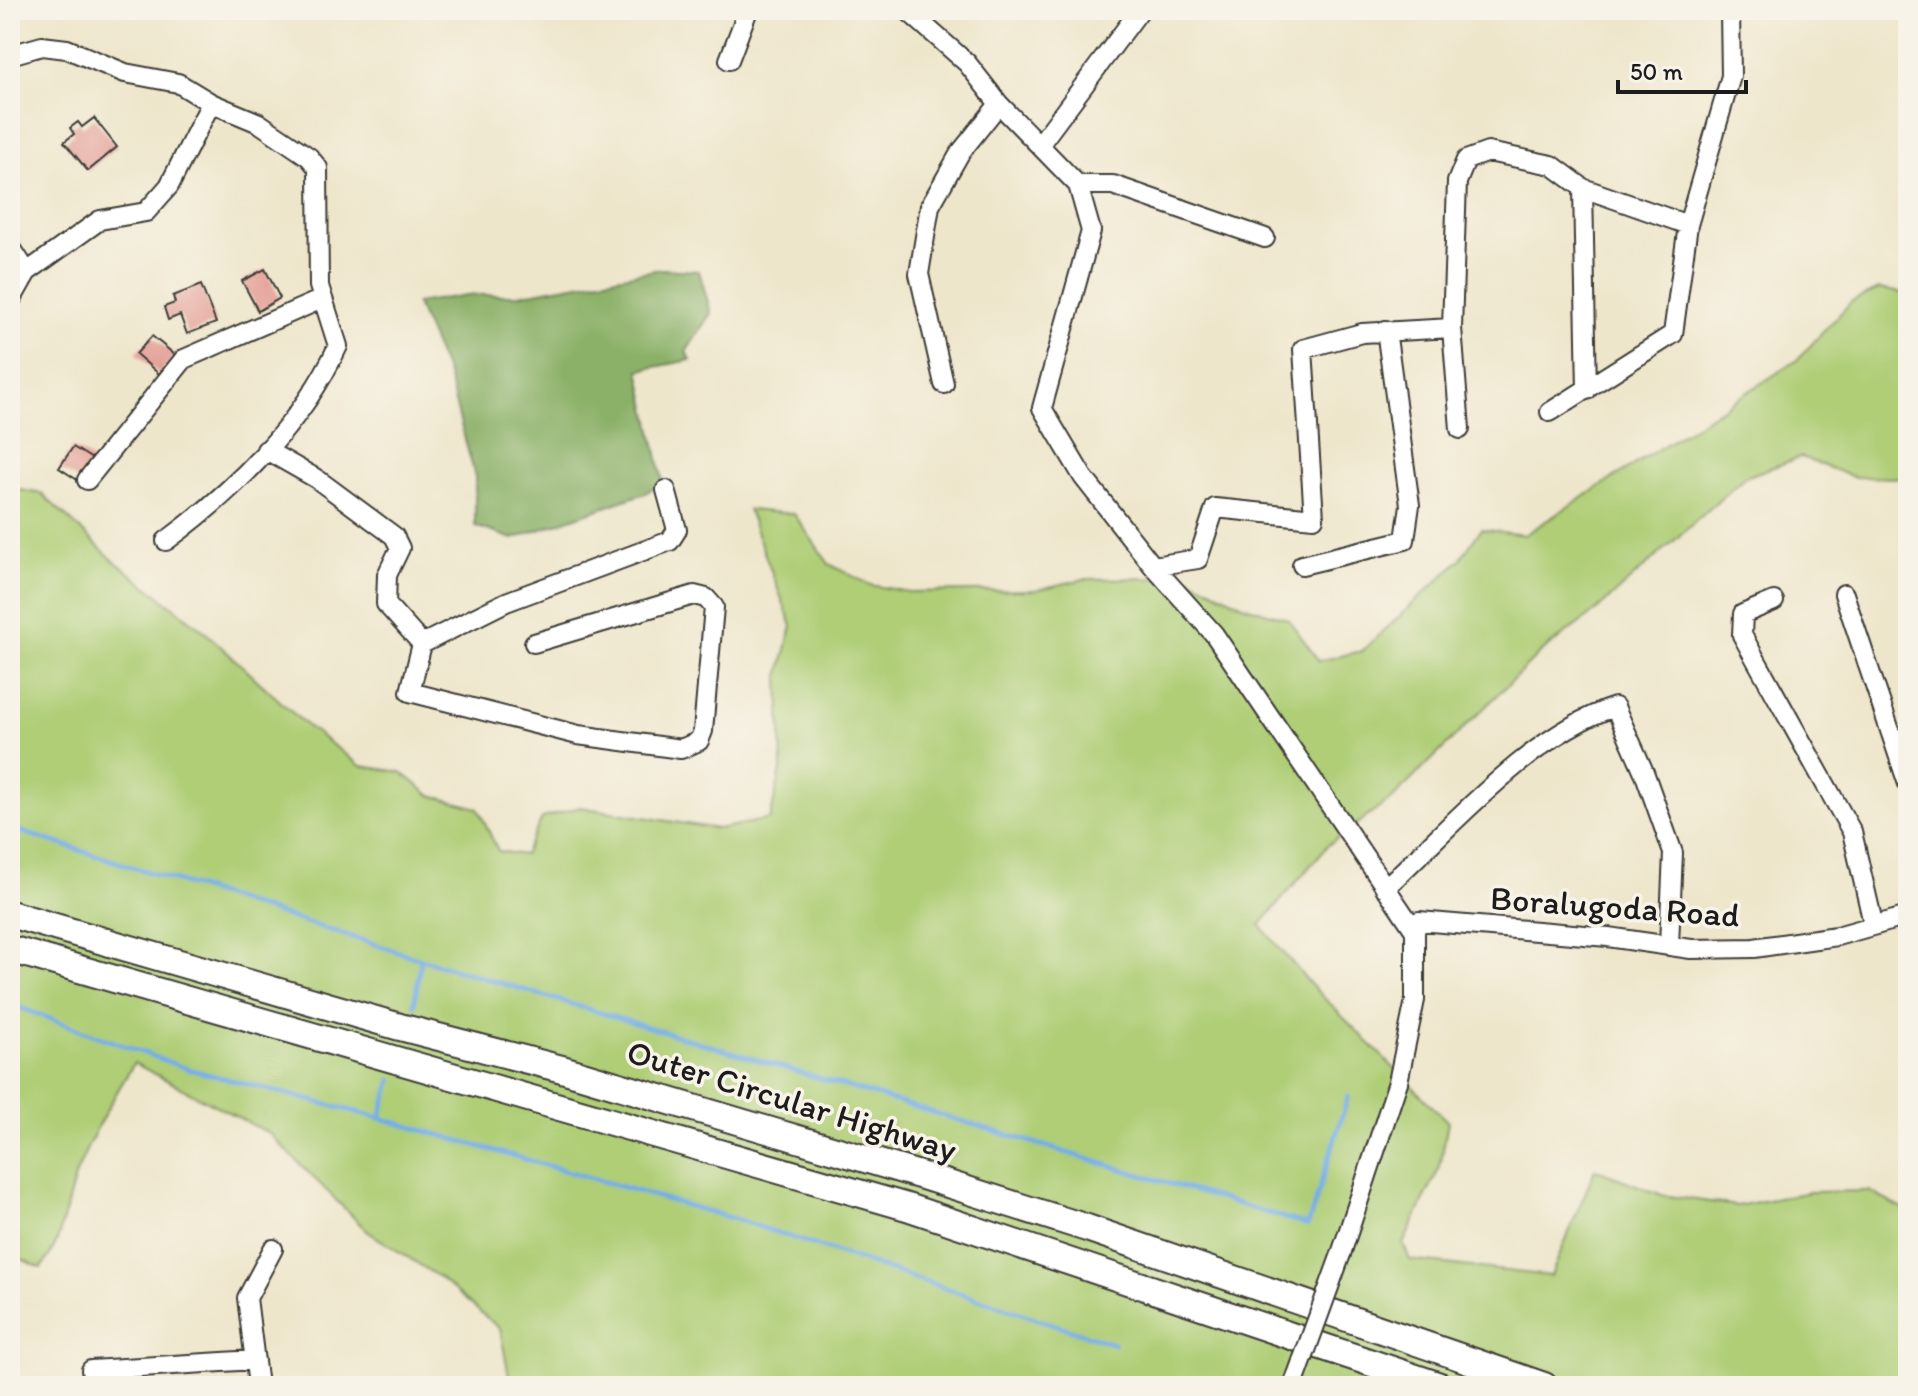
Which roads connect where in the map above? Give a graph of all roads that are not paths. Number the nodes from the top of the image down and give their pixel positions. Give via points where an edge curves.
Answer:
1 (748, 10) edge
2 (907, 10) edge
3 (1140, 10) edge
4 (1730, 10) edge
5 (10, 55) edge
6 (729, 60) dead end
7 (211, 103) junction
8 (999, 104) junction
9 (1040, 144) junction
10 (1078, 185) junction
11 (1583, 188) junction
12 (1688, 225) junction
13 (1265, 238) dead end
14 (10, 246) edge
15 (27, 272) junction
16 (322, 299) junction
17 (10, 302) edge
18 (1452, 328) junction
19 (1386, 330) junction
20 (944, 384) dead end
21 (1587, 390) junction
22 (1550, 412) dead end
23 (1460, 429) dead end
24 (266, 450) junction
25 (87, 480) dead end
26 (666, 490) dead end
27 (166, 541) dead end
28 (1302, 565) dead end
29 (1153, 566) junction
30 (1844, 594) dead end
31 (1774, 601) dead end
32 (534, 643) dead end
33 (422, 644) junction
34 (1908, 784) edge
35 (1385, 888) junction
36 (10, 914) edge
37 (1908, 916) edge
38 (1873, 923) junction
39 (1415, 931) junction
40 (1669, 945) junction
41 (10, 949) edge
42 (273, 1249) dead end
43 (255, 1360) junction
44 (91, 1370) dead end
45 (258, 1386) edge
46 (1293, 1386) edge
47 (1440, 1386) edge
48 (1544, 1386) edge

1 - 6 street
2 - 8 street via 967,63
3 - 9 street
4 - 12 street via 1731,76
5 - 7 street via 42,46 67,49 125,73 178,83
7 - 15 street via 169,186 146,212 100,220
7 - 16 street via 259,123 318,168
8 - 9 street
8 - 20 street via 960,153 930,206 919,274
9 - 10 street
10 - 13 street via 1113,185
10 - 29 street via 1091,231 1042,408 1083,477
11 - 12 street
11 - 18 street via 1552,165 1488,152 1466,160 1457,182
11 - 21 street
12 - 21 street via 1673,334
14 - 15 street
15 - 17 street
16 - 24 street via 338,346 324,375
16 - 25 street via 184,359
18 - 19 street
18 - 23 street
19 - 28 street via 1410,505 1405,540
19 - 29 street via 1303,349 1314,518 1215,508 1198,559
21 - 22 street
24 - 27 street
24 - 33 street via 317,479 394,536 400,548 387,575 386,604
26 - 33 street via 677,530 670,541 506,602
29 - 35 street via 1214,634
30 - 34 street
31 - 38 street via 1743,614 1742,635 1852,832
32 - 33 street via 694,595 706,598 714,607 699,741 681,749 578,735 420,697 410,692
35 - 39 street
35 - 40 street via 1534,750 1615,707 1673,853
36 - 48 highway, Outer Circular Highway via 926,1177
37 - 38 street, Boralugoda Road
38 - 40 street, Boralugoda Road via 1837,936 1754,948
39 - 40 street, Boralugoda Road via 1419,921
39 - 46 street, bridge via 1415,1000 1398,1082
41 - 47 highway, Outer Circular Highway via 907,1207
42 - 43 street via 247,1298
43 - 44 street
43 - 45 street

